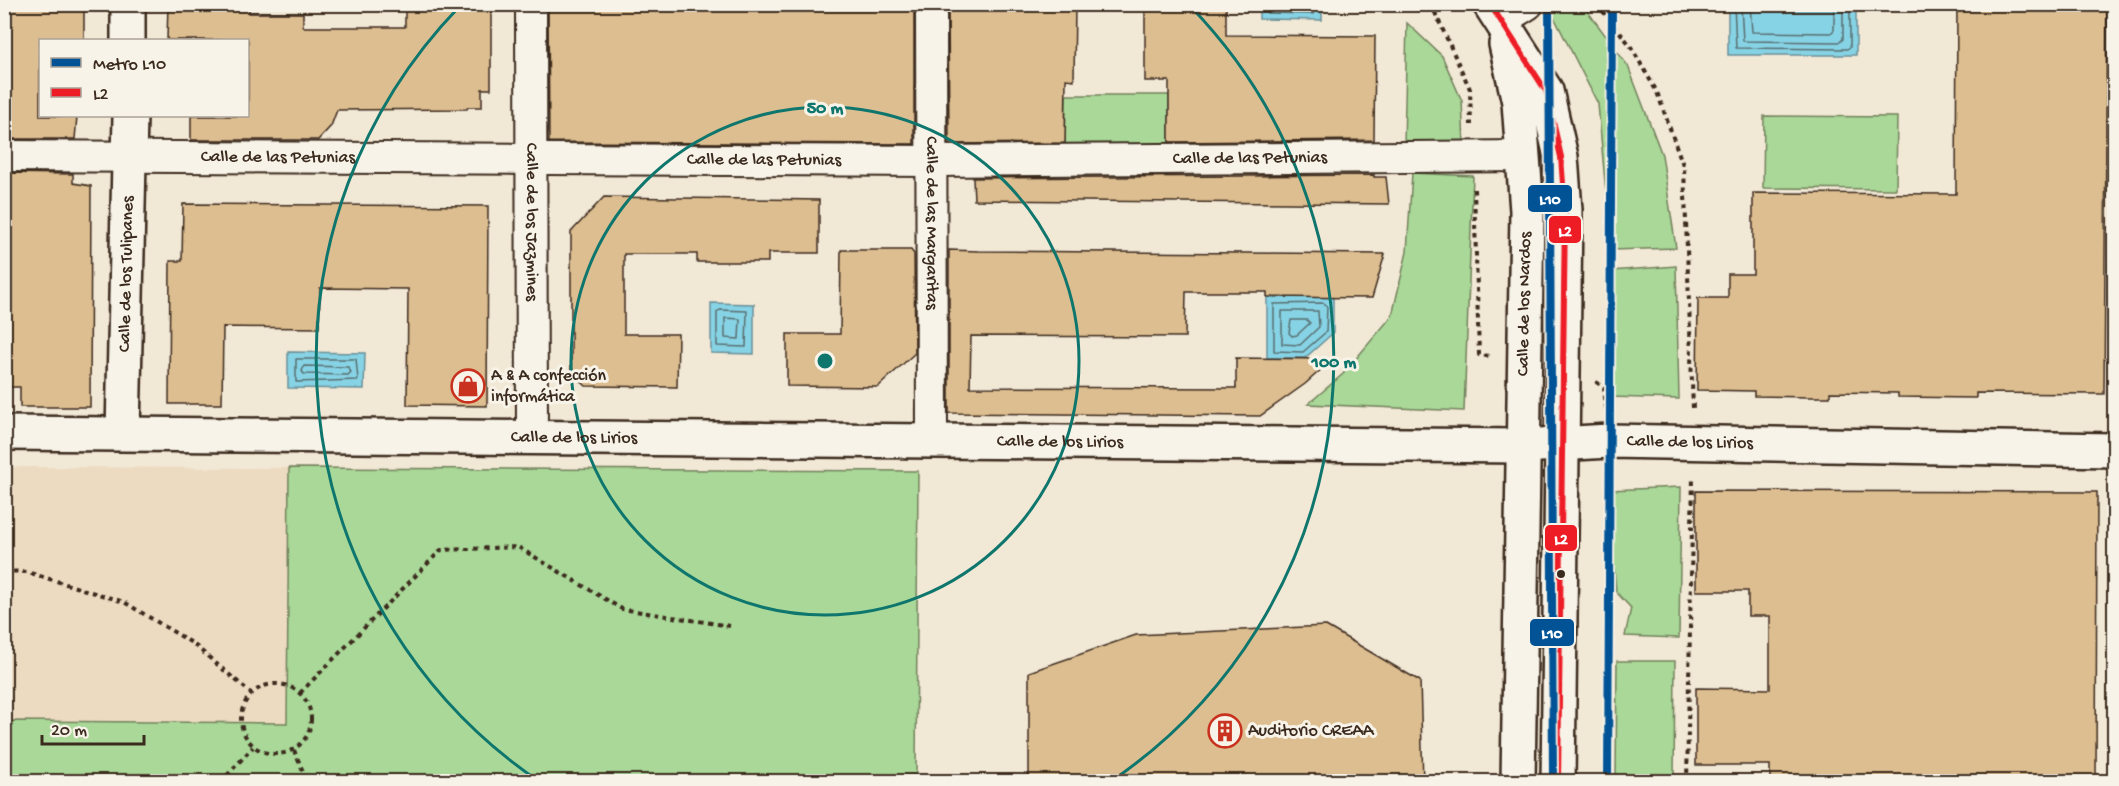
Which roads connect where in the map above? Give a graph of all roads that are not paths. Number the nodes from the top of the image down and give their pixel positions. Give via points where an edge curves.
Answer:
1 (128, 4) edge
2 (531, 4) edge
3 (931, 4) edge
4 (1506, 10) edge
5 (128, 39) edge
6 (130, 117) edge
7 (4, 156) edge
8 (130, 156) junction
9 (1524, 156) junction
10 (531, 157) junction
11 (933, 161) junction
12 (4, 433) edge
13 (123, 433) junction
14 (532, 438) junction
15 (932, 441) junction
16 (1562, 444) junction
17 (1523, 446) junction
18 (2115, 450) edge
19 (1518, 782) edge
20 (1558, 782) edge

1 - 5 street
2 - 10 street, Calle de los Jazmines
3 - 11 street, Calle de las Margaritas
4 - 9 street, Calle de los Nardos
4 - 16 street, Calle de los Nardos via 1546,91 1561,157 1565,210
6 - 8 street, Calle de los Tulipanes
7 - 8 street, Calle de las Petunias
8 - 10 street, Calle de las Petunias
8 - 13 street, Calle de los Tulipanes
9 - 11 street, Calle de las Petunias
9 - 17 street, Calle de los Nardos via 1527,211
10 - 11 street, Calle de las Petunias
10 - 14 street, Calle de los Jazmines
11 - 15 street, Calle de las Margaritas
12 - 13 street, Calle de los Lirios
13 - 14 street, Calle de los Lirios
14 - 15 street, Calle de los Lirios
15 - 17 street, Calle de los Lirios
16 - 17 street, Calle de los Lirios
16 - 18 street, Calle de los Lirios via 1609,441
16 - 20 street, Calle de los Nardos
17 - 19 street, Calle de los Nardos

